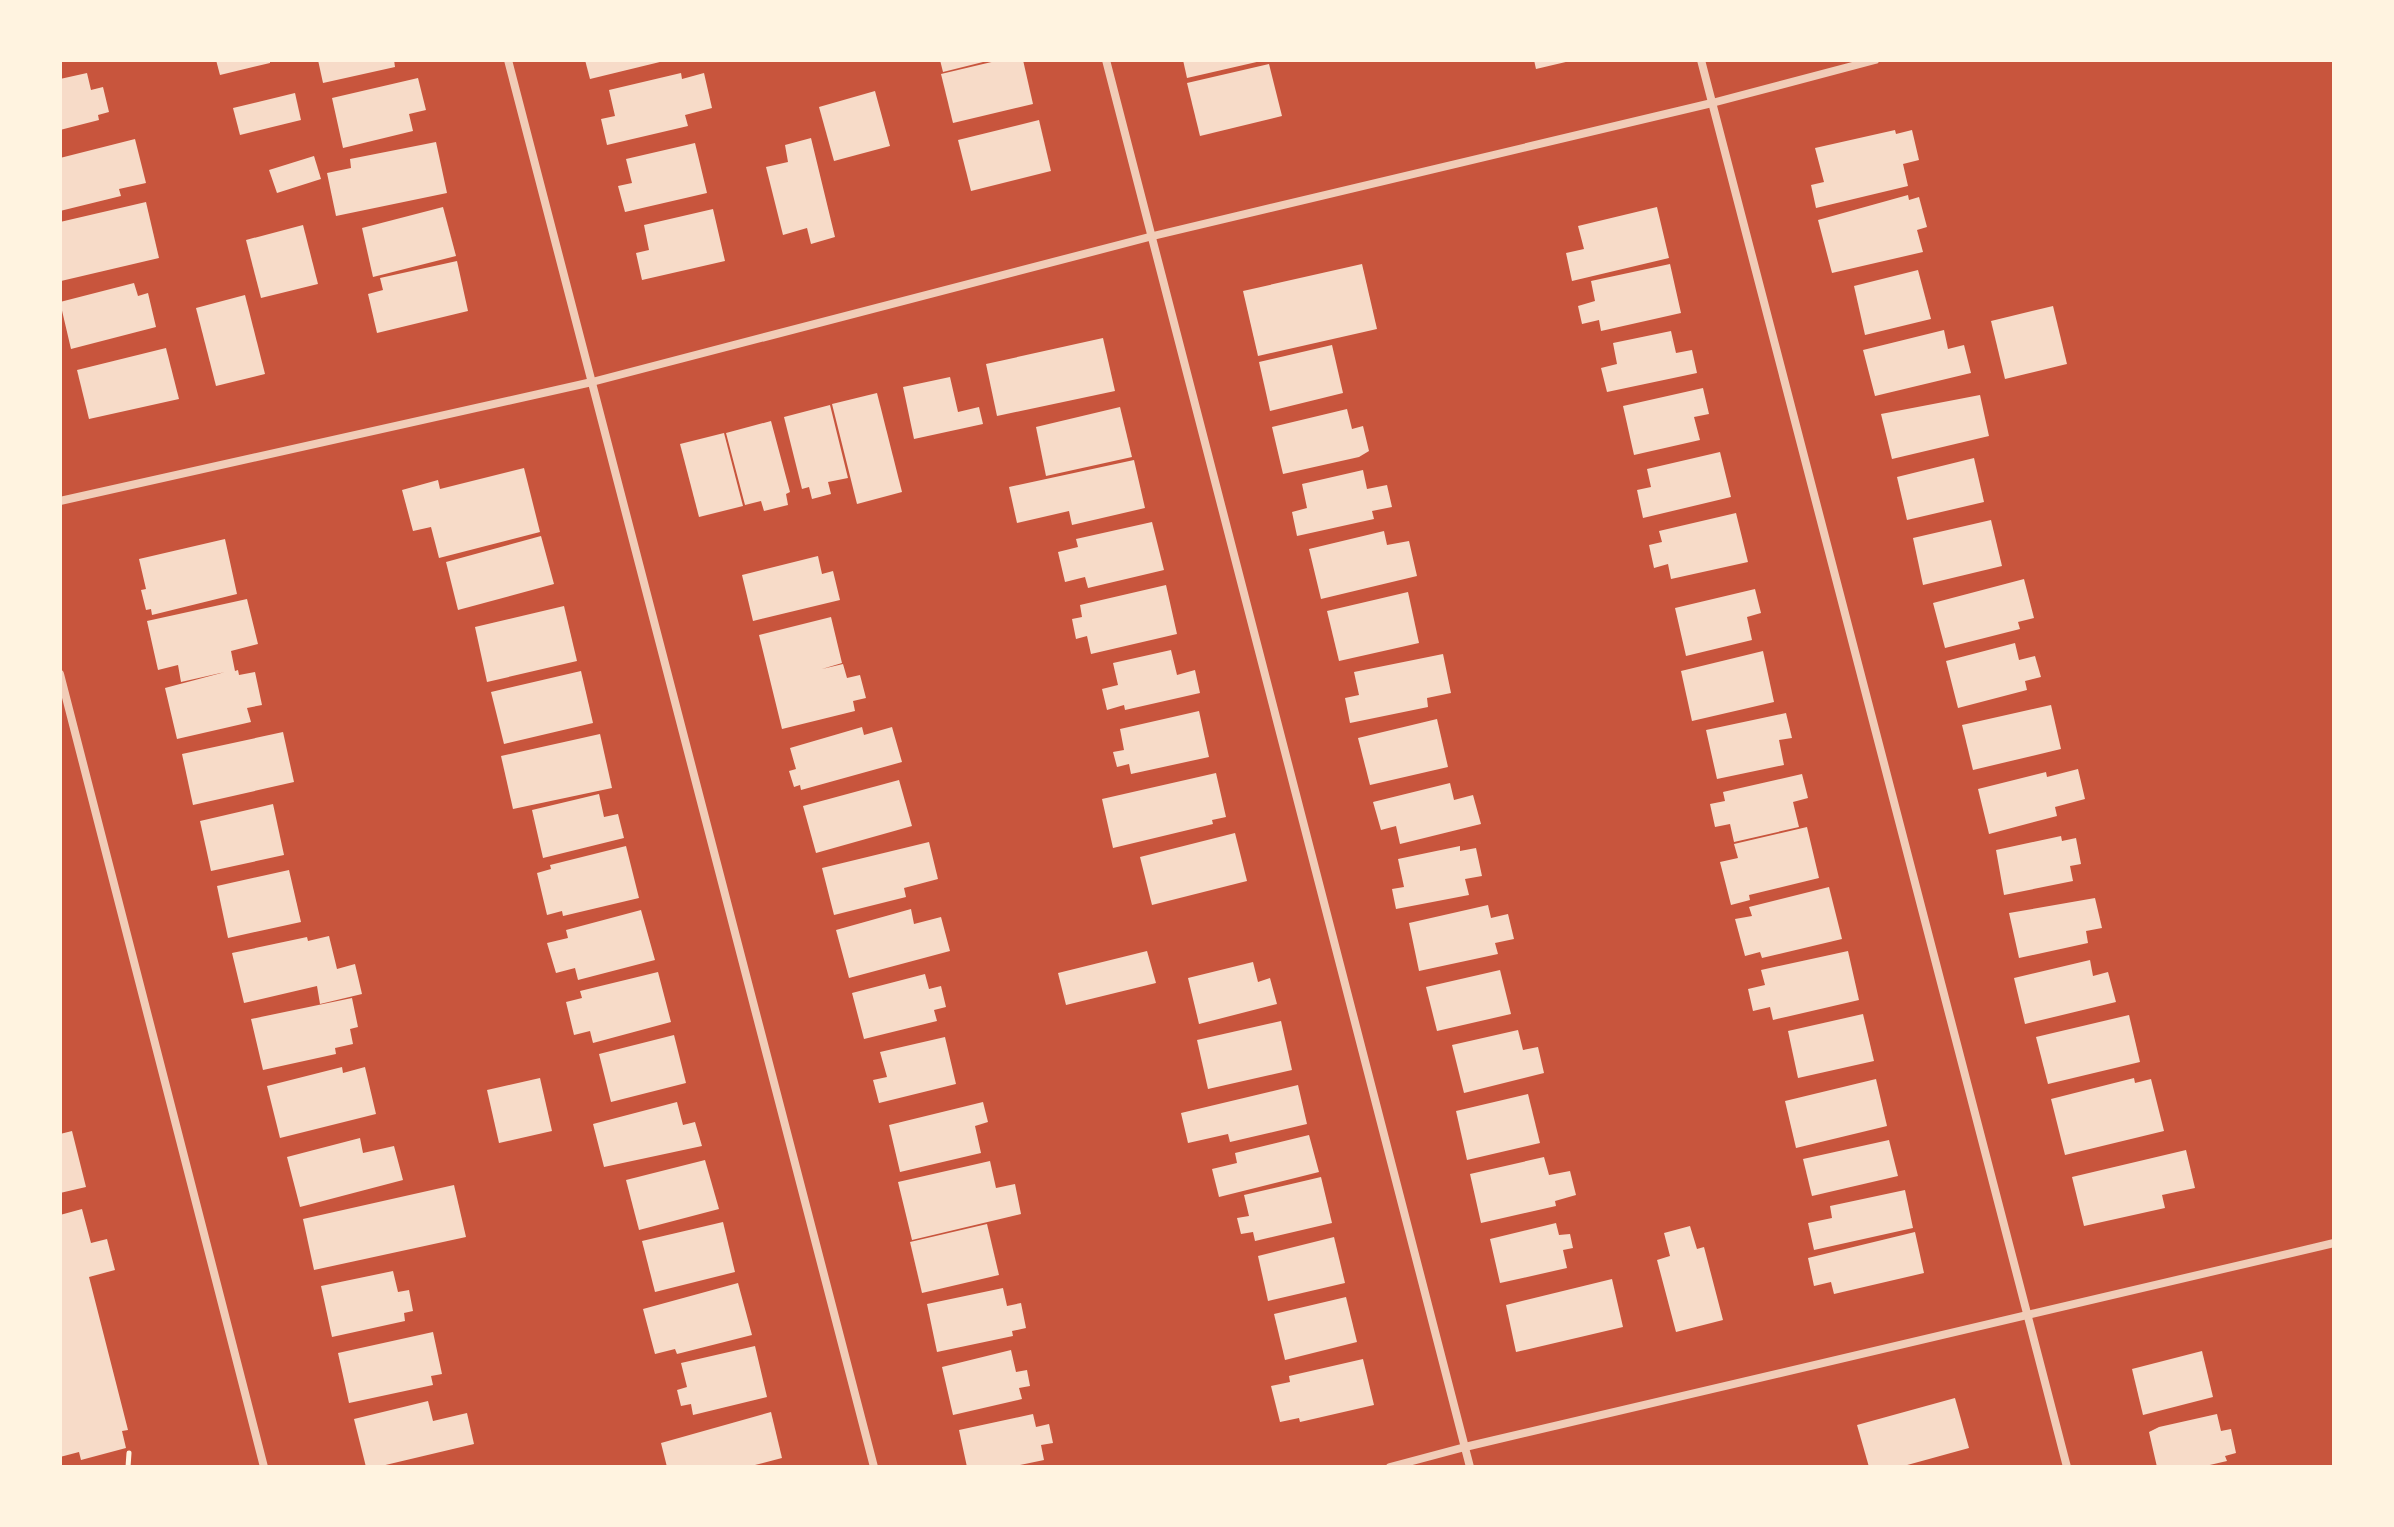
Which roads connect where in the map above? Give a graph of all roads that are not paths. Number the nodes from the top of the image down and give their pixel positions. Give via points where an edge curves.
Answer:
1 (508, 60) edge
2 (1106, 60) edge
3 (1701, 60) edge
4 (1875, 60) edge
5 (1712, 103) junction
6 (1153, 236) junction
7 (592, 382) junction
8 (60, 501) edge
9 (60, 674) edge
10 (2334, 1243) edge
11 (2027, 1315) junction
12 (1465, 1447) junction
13 (264, 1467) edge
14 (874, 1467) edge
15 (1390, 1467) edge
16 (1470, 1467) edge
17 (2067, 1467) edge

1 - 7 street
2 - 6 street
3 - 5 street
4 - 5 street
5 - 6 street
5 - 11 street
6 - 7 street
6 - 12 street
7 - 8 street
7 - 14 street
9 - 13 street
10 - 11 street
11 - 12 street
11 - 17 street
12 - 15 street
12 - 16 street

